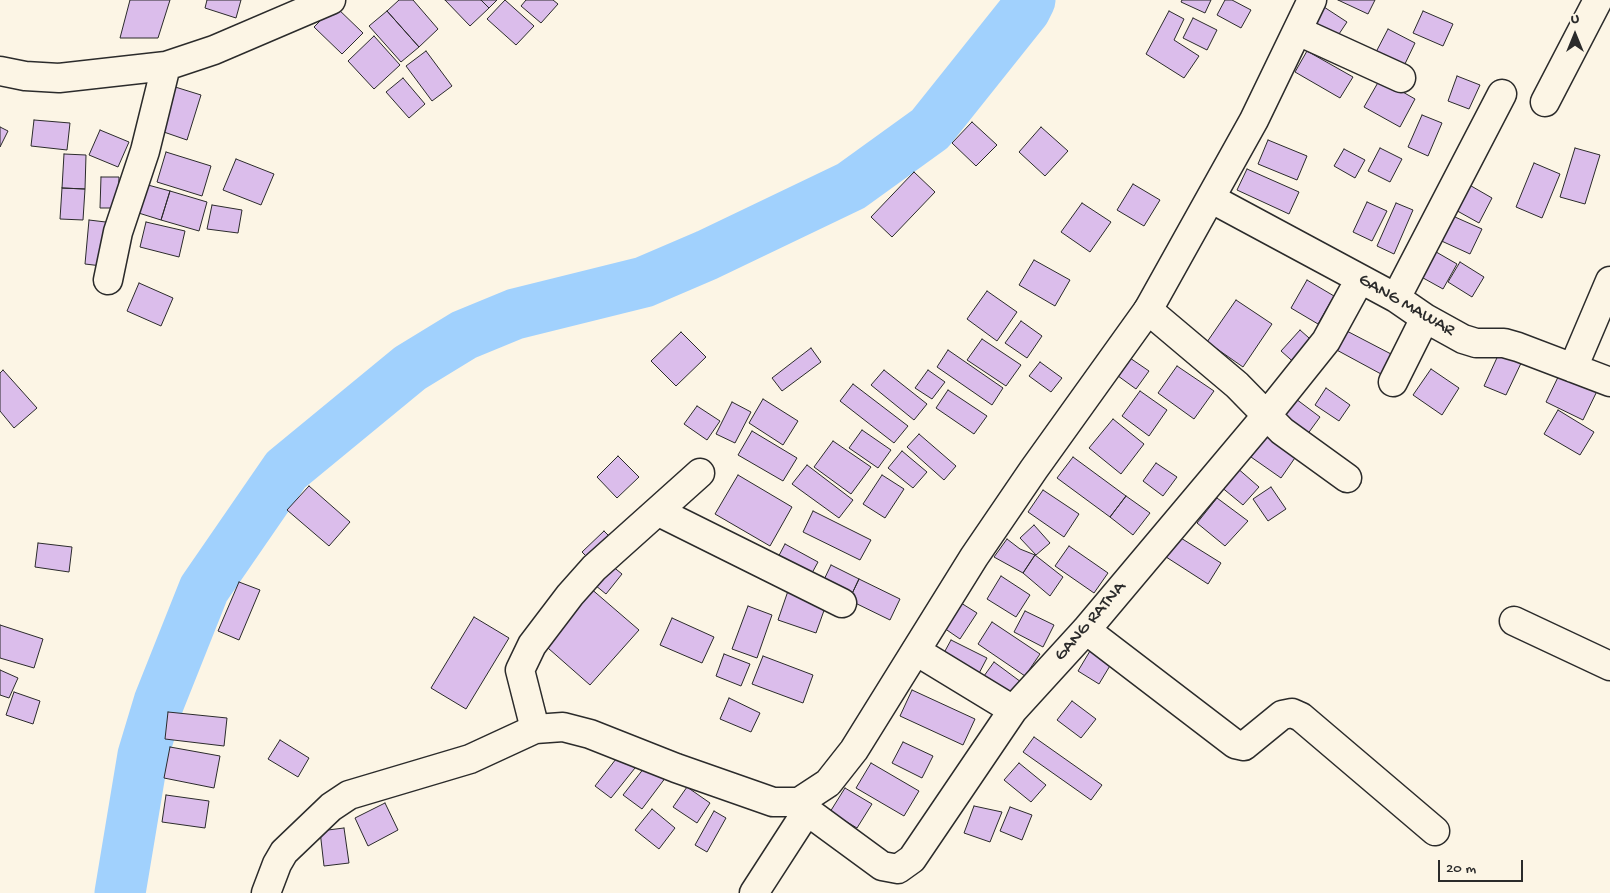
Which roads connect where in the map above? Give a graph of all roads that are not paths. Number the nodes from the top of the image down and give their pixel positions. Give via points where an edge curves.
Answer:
1 (331, 0) edge
2 (1312, 0) edge
3 (1598, 0) edge
4 (1298, 31) junction
5 (166, 66) junction
6 (0, 71) edge
7 (1400, 78) dead end
8 (1502, 94) dead end
9 (1545, 102) dead end
10 (1212, 199) junction
11 (1360, 279) junction
12 (108, 280) dead end
13 (1610, 281) edge
14 (1396, 298) junction
15 (1148, 310) junction
16 (1425, 318) junction
17 (1573, 368) junction
18 (1393, 382) dead end
19 (1610, 382) edge
20 (1266, 416) junction
21 (700, 473) dead end
22 (1348, 478) dead end
23 (659, 512) junction
24 (842, 603) dead end
25 (1514, 621) dead end
26 (1086, 630) junction
27 (916, 651) junction
28 (1610, 666) edge
29 (1013, 710) junction
30 (535, 729) junction
31 (803, 807) junction
32 (1436, 831) dead end
33 (266, 893) edge
34 (754, 893) edge

1 - 5 street via 214,50
2 - 4 street
3 - 9 street
4 - 7 street
4 - 10 street
5 - 6 street via 59,78
5 - 12 street via 145,151 118,232
8 - 14 street
10 - 11 street, GANG MAWAR
10 - 15 street
11 - 14 street, GANG MAWAR
11 - 20 street, GANG RATNA via 1326,341
13 - 17 street
14 - 16 street, GANG MAWAR
15 - 20 street via 1237,384
15 - 27 street via 974,557
16 - 17 street, GANG MAWAR via 1476,343 1504,343
16 - 18 street
17 - 19 street, GANG MAWAR
20 - 22 street
20 - 26 street, GANG RATNA
21 - 23 street
23 - 24 street
23 - 30 street via 594,568 532,645 520,670
25 - 28 street
26 - 29 street, GANG RATNA
26 - 32 street via 1235,744 1244,746 1282,715 1301,717
27 - 29 street
27 - 31 street via 843,766
29 - 31 street, GANG RATNA via 912,859 898,869 882,866
30 - 31 street via 563,727 590,734 773,802
30 - 33 street via 470,759 349,795 331,806 284,852
31 - 34 street

